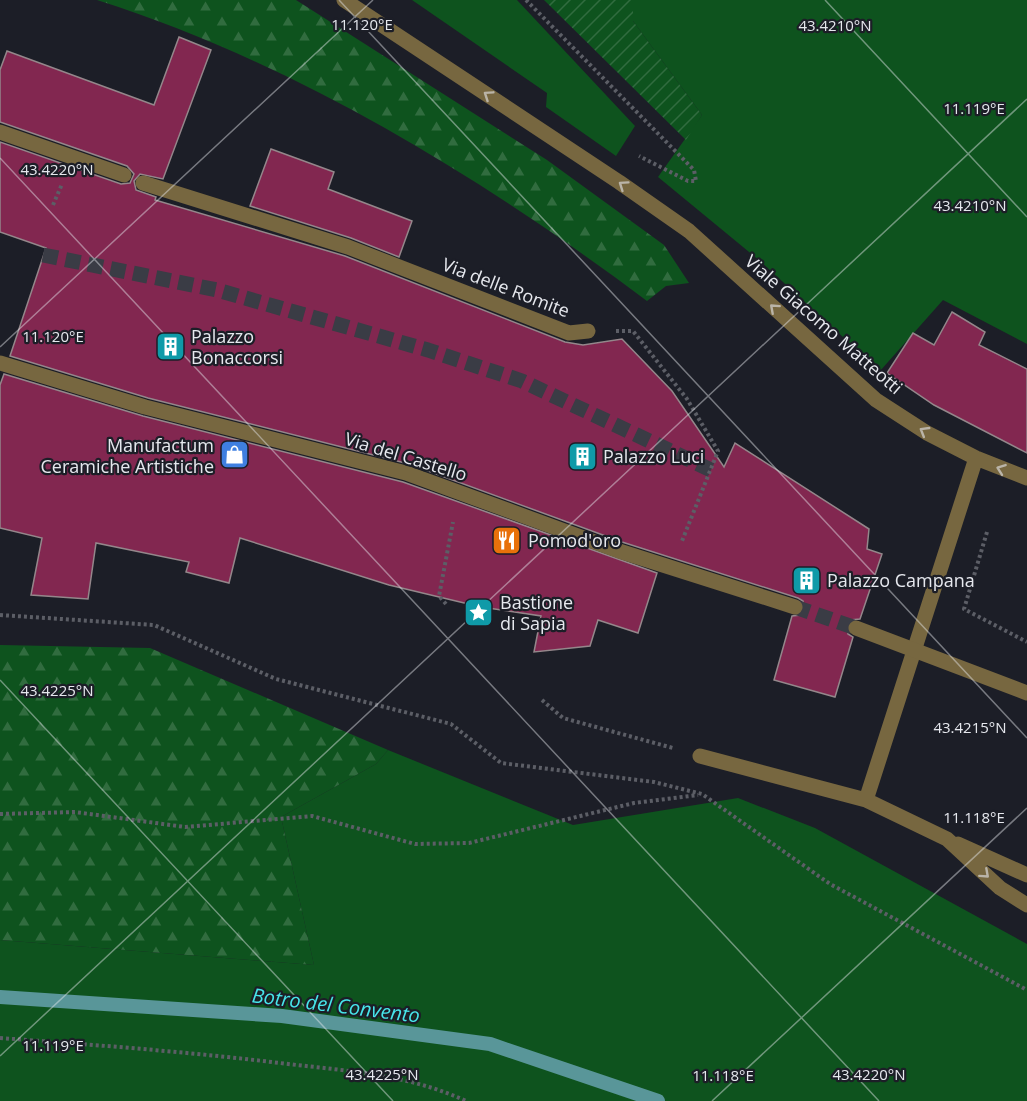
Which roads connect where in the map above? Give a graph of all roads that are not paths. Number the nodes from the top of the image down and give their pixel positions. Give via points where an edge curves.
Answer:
1 (344, 0) edge
2 (0, 132) edge
3 (124, 175) dead end
4 (143, 183) dead end
5 (588, 331) road end
6 (0, 363) edge
7 (976, 458) junction
8 (1027, 478) edge
9 (795, 607) tunnel mouth
10 (856, 628) tunnel mouth
11 (1027, 693) edge
12 (700, 756) road end
13 (866, 800) junction
14 (947, 839) junction
15 (1027, 875) edge
16 (1027, 905) edge

7 -> 1 street, Viale Giacomo Matteotti via 876,400 688,231
2 - 3 street
4 - 5 street, Via delle Romite via 348,247 569,333
6 - 9 street, Via del Castello via 145,408 384,466 566,532
8 -> 7 street, Viale Giacomo Matteotti
7 - 13 street
10 - 11 street, bridge
12 - 13 street
13 - 14 street
14 - 15 street
14 -> 16 street via 1000,888

